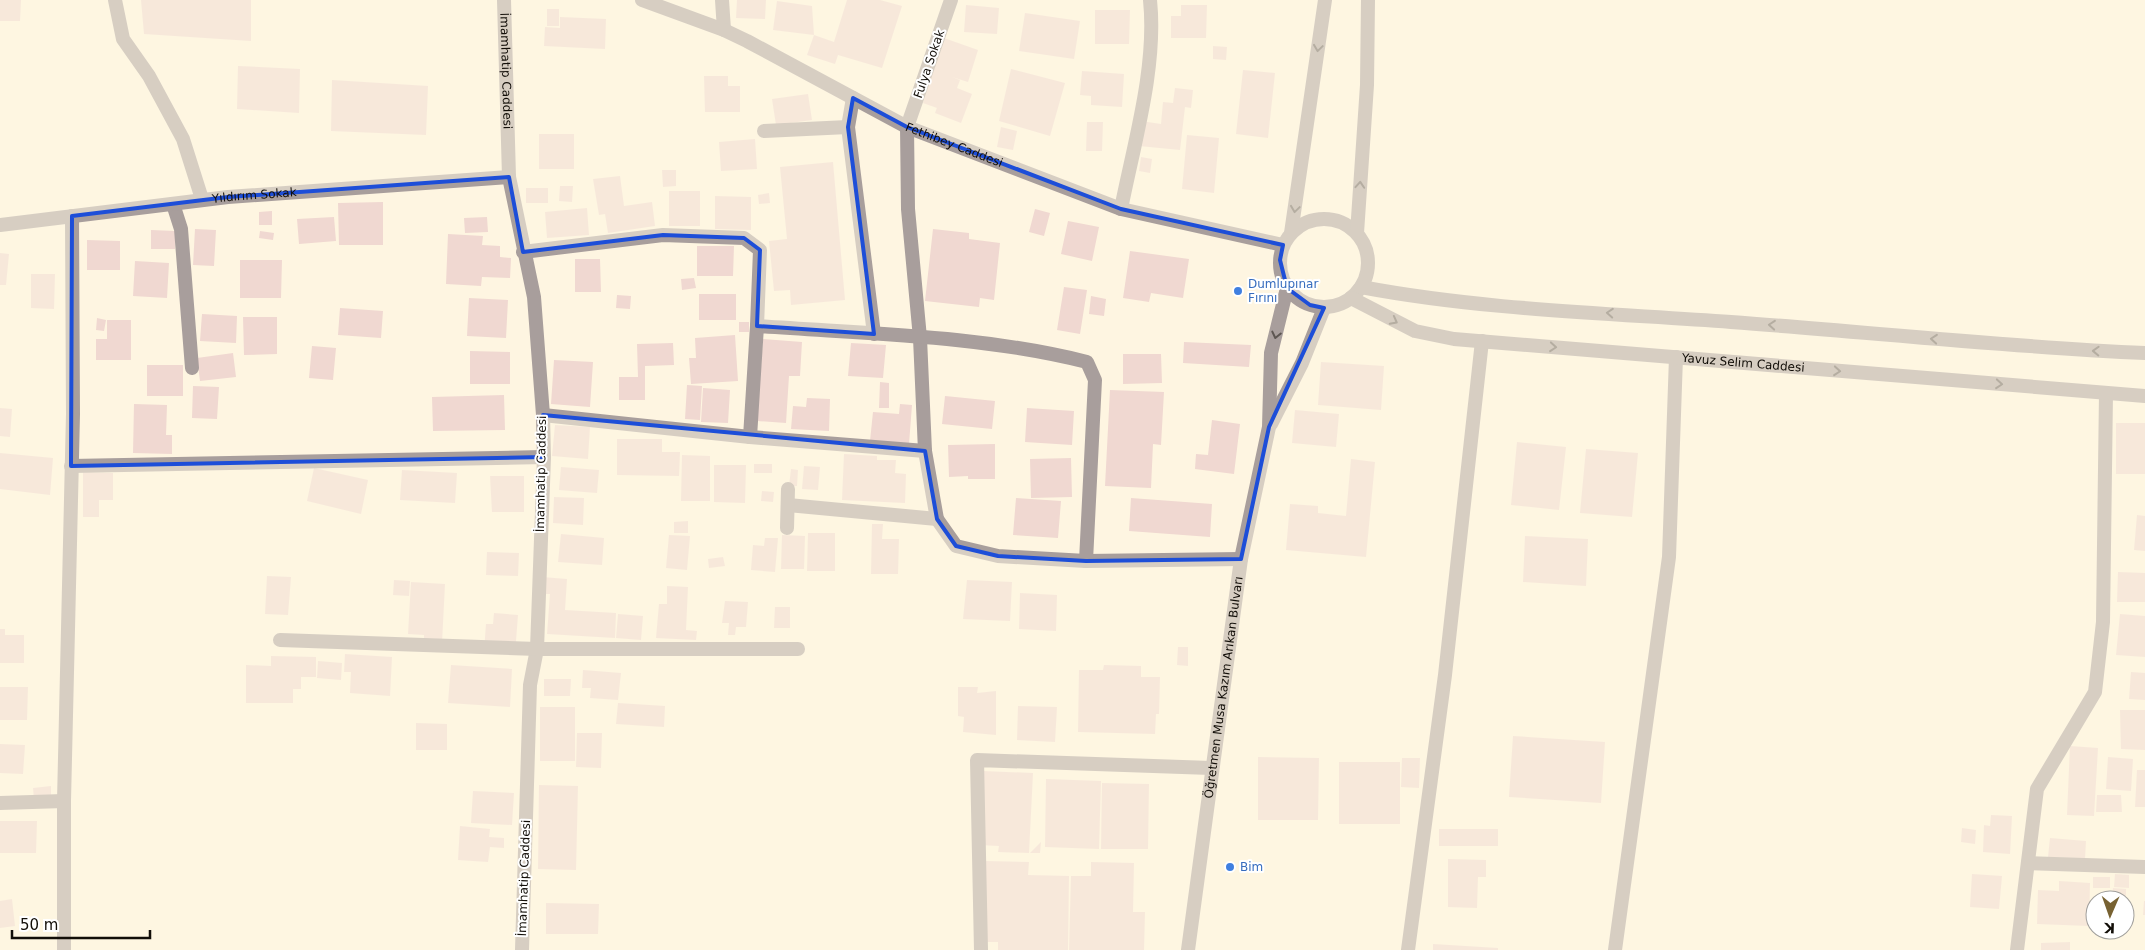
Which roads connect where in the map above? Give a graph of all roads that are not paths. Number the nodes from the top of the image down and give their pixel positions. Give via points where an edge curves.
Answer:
1 (115, 0) edge
2 (504, 0) edge
3 (642, 0) edge
4 (722, 0) edge
5 (951, 0) edge
6 (1150, 0) edge
7 (1325, 0) edge
8 (1368, 0) edge
9 (724, 30) junction
10 (853, 98) junction
11 (848, 127) junction
12 (907, 127) junction
13 (764, 131) dead end
14 (510, 177) junction
15 (202, 199) junction
16 (173, 204) junction
17 (1121, 209) junction
18 (72, 216) junction
19 (0, 225) edge
20 (1291, 233) junction
21 (1357, 233) junction
22 (1283, 246) junction
23 (523, 252) junction
24 (1361, 287) junction
25 (1287, 288) junction
26 (1351, 298) junction
27 (1324, 308) junction
28 (757, 326) junction
29 (874, 334) junction
30 (920, 338) junction
31 (1482, 341) junction
32 (2145, 353) edge
33 (1676, 357) junction
34 (192, 368) dead end
35 (2106, 393) junction
36 (2145, 396) edge
37 (542, 416) junction
38 (1269, 427) junction
39 (750, 436) junction
40 (925, 451) junction
41 (544, 457) junction
42 (71, 466) junction
43 (788, 489) dead end
44 (788, 505) junction
45 (937, 519) junction
46 (787, 528) dead end
47 (1240, 559) junction
48 (1086, 561) junction
49 (280, 640) dead end
50 (537, 649) junction
51 (798, 650) dead end
52 (1211, 768) junction
53 (64, 801) junction
54 (0, 803) edge
55 (2028, 863) junction
56 (2145, 867) edge
57 (64, 950) edge
58 (522, 950) edge
59 (981, 950) edge
60 (1188, 950) edge
61 (1408, 950) edge
62 (1615, 950) edge
63 (2018, 950) edge

1 - 15 street via 124,39 149,76 183,139
2 - 14 street, İmamhatip Caddesi
3 - 9 street, Fethibey Caddesi
4 - 9 street
5 - 12 street, Fulya Sokak
6 - 17 street via 1153,27 1146,84
7 -> 20 street
21 -> 8 street via 1367,85
9 - 10 street, Fethibey Caddesi
10 - 11 street
10 - 12 street, Fethibey Caddesi
11 - 13 street
11 - 29 street
12 - 17 street, Fethibey Caddesi
12 - 30 street, Fulya Sokak via 908,209
14 - 15 street, Yıldırım Sokak
14 - 23 street, İmamhatip Caddesi
15 - 16 street, Yıldırım Sokak
16 - 18 street, Yıldırım Sokak
16 - 34 street via 181,229
17 - 22 street, Fethibey Caddesi
18 - 19 street, Yıldırım Sokak
18 - 42 street
20 - 21 street via 1303,224 1331,220 1345,224
20 - 22 street
21 - 24 street via 1365,246 1368,260 1367,274
22 - 25 street via 1281,274
23 - 28 street via 663,235 744,238 760,250
23 - 37 street, İmamhatip Caddesi via 534,297
24 - 26 street
32 -> 24 street via 2048,349 1462,302
25 - 27 street via 1297,298
25 -> 38 street, Öğretmen Musa Kazım Arıkan Bulvarı via 1271,353
26 - 27 street
26 -> 31 street, Yavuz Selim Caddesi via 1414,331
27 - 38 street, Öğretmen Musa Kazım Arıkan Bulvarı via 1302,363
28 - 29 street
28 - 39 street
29 - 30 street
30 - 40 street, Fulya Sokak
30 - 48 street via 1051,353 1087,362 1096,380
31 -> 33 street, Yavuz Selim Caddesi
31 - 61 street via 1445,675
33 -> 35 street, Yavuz Selim Caddesi
33 - 62 street via 1669,557
35 - 36 street, Yavuz Selim Caddesi
35 - 55 street via 2104,622 2095,692 2037,789
37 - 39 street
37 - 41 street, İmamhatip Caddesi
38 - 47 street, Öğretmen Musa Kazım Arıkan Bulvarı
39 - 40 street
40 - 45 street, Fulya Sokak
41 - 42 street
41 - 50 street, İmamhatip Caddesi
42 - 53 street
43 - 44 street
44 - 45 street
44 - 46 street
45 - 48 street via 956,546 998,556
47 - 48 street
47 - 52 street, Öğretmen Musa Kazım Arıkan Bulvarı
49 - 50 street
50 - 51 street
50 - 58 street, İmamhatip Caddesi via 530,685
52 - 59 street via 977,760
52 - 60 street, Öğretmen Musa Kazım Arıkan Bulvarı
53 - 54 street
53 - 57 street
55 - 56 street
55 - 63 street

